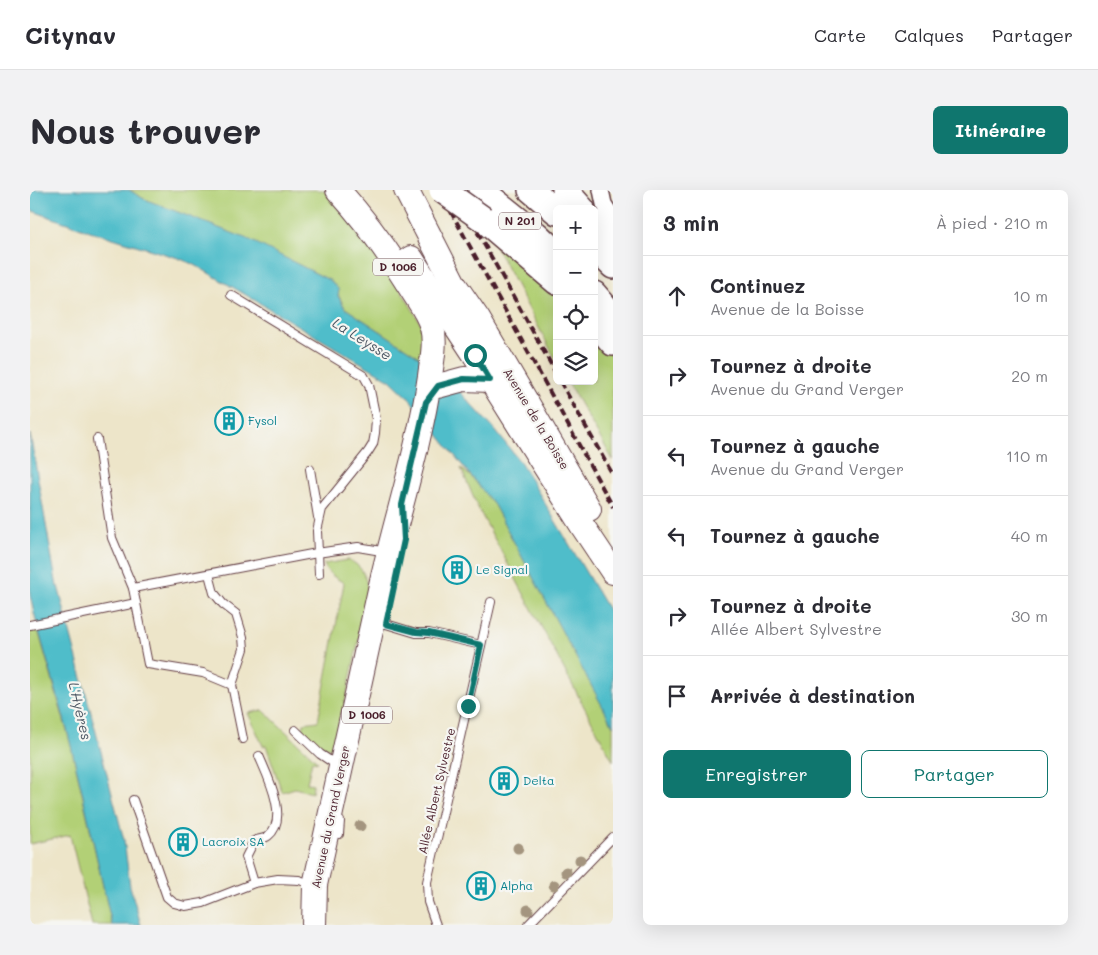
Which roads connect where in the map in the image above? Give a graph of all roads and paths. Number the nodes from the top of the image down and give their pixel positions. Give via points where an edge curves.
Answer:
1 (338, 190) edge
2 (359, 190) edge
3 (406, 190) edge
4 (442, 190) edge
5 (481, 190) edge
6 (531, 190) edge
7 (566, 190) edge
8 (601, 190) edge
9 (579, 205) edge
10 (553, 209) edge
11 (613, 218) edge
12 (598, 227) edge
13 (613, 244) edge
14 (553, 250) edge
15 (597, 250) edge
16 (613, 266) edge
17 (553, 279) edge
18 (454, 284) junction
19 (231, 295) dead end
20 (595, 295) edge
21 (613, 316) edge
22 (598, 326) edge
23 (460, 333) junction
24 (613, 343) edge
25 (435, 377) junction
26 (490, 380) junction
27 (97, 439) dead end
28 (310, 468) dead end
29 (402, 505) junction
30 (319, 519) junction
31 (389, 552) junction
32 (317, 553) junction
33 (613, 557) edge
34 (613, 572) edge
35 (209, 574) junction
36 (319, 574) dead end
37 (133, 588) junction
38 (491, 602) dead end
39 (136, 603) junction
40 (386, 624) junction
41 (30, 625) edge
42 (481, 645) junction
43 (232, 685) junction
44 (295, 730) dead end
45 (243, 739) dead end
46 (259, 756) dead end
47 (341, 767) junction
48 (133, 800) dead end
49 (339, 834) junction
50 (613, 837) edge
51 (254, 883) junction
52 (316, 885) junction
53 (321, 923) edge
54 (436, 925) edge
55 (528, 925) edge

1 - 25 main road, D 1006 via 397,266 426,313 434,337
2 - 23 main road, Avenue de la Boisse via 404,249
3 - 18 main road
4 - 17 highway, bridge via 483,219
5 - 14 highway, N 201
6 - 10 highway, N 201
7 - 9 highway
8 - 11 street via 604,204
12 - 13 highway
15 - 16 highway
18 - 23 main road, Avenue du Grand Verger via 465,314
18 - 33 main road, Avenue de la Boisse via 597,521
19 - 30 lane via 364,376 369,385 376,419 373,444 328,499
20 - 21 highway
22 - 24 highway
23 - 25 main road, Avenue du Grand Verger
23 - 26 main road, Avenue de la Boisse
25 - 26 main road
25 - 29 main road, Avenue du Grand Verger / D 1006
26 - 34 main road, Avenue de la Boisse
27 - 37 lane via 112,538
28 - 30 lane
29 - 31 main road, Avenue du Grand Verger / D 1006
29 - 40 main road, Avenue du Grand Verger / D 1006 via 404,540
30 - 32 lane
31 - 32 lane via 358,547
31 - 40 lane via 394,560 385,606
31 - 47 main road, Avenue du Grand Verger / D 1006
32 - 35 lane
32 - 36 lane
35 - 37 lane
35 - 43 lane via 214,593 236,614 243,637 244,650
37 - 39 lane
38 - 42 lane, Allée Albert Sylvestre
39 - 41 lane
39 - 43 lane via 148,664 203,673
40 - 42 lane
40 - 49 main road, Avenue du Grand Verger / D 1006
42 - 54 lane, Allée Albert Sylvestre via 427,882 428,902
43 - 45 lane
44 - 47 lane via 320,754
46 - 51 lane via 278,806 275,829 267,837 254,841 246,857
47 - 49 lane via 347,771
47 - 52 main road, Avenue du Grand Verger / D 1006
48 - 51 lane via 167,897 174,903 185,906 203,903
49 - 53 main road, Avenue du Grand Verger / D 1006
50 - 55 lane
51 - 52 lane via 278,879
52 - 53 main road, Avenue du Grand Verger / D 1006

